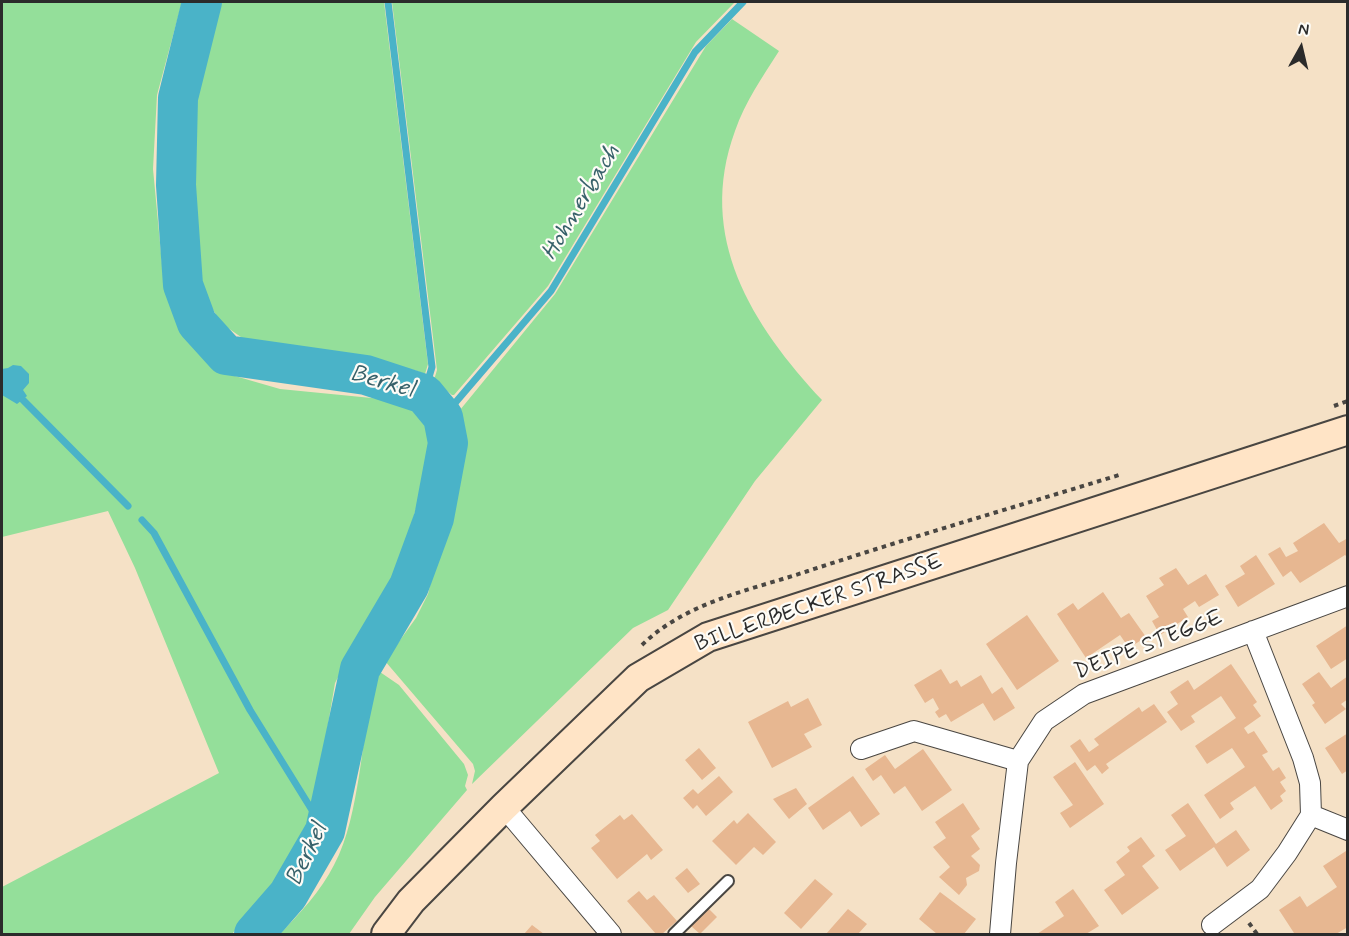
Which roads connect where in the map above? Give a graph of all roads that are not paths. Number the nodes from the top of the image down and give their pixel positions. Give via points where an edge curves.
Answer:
1 (1347, 430) edge
2 (1347, 596) edge
3 (1253, 631) junction
4 (861, 749) dead end
5 (1018, 761) junction
6 (504, 807) junction
7 (1311, 815) junction
8 (1347, 831) edge
9 (728, 881) dead end
10 (1212, 926) dead end
11 (606, 933) edge
12 (386, 934) edge
13 (674, 934) edge
14 (1000, 934) edge

1 - 6 main road, BILLERBECKER STRASSE via 708,638 638,678
2 - 3 street, DEIPE STEGGE
3 - 5 street, DEIPE STEGGE via 1084,694 1044,721
3 - 7 street, DEIPE STEGGE via 1303,758 1310,783
4 - 5 street via 914,731
5 - 14 street, DEIPE STEGGE
6 - 11 street
6 - 12 main road, BILLERBECKER STRASSE via 411,901
7 - 8 street
7 - 10 street via 1260,889
9 - 13 lane

